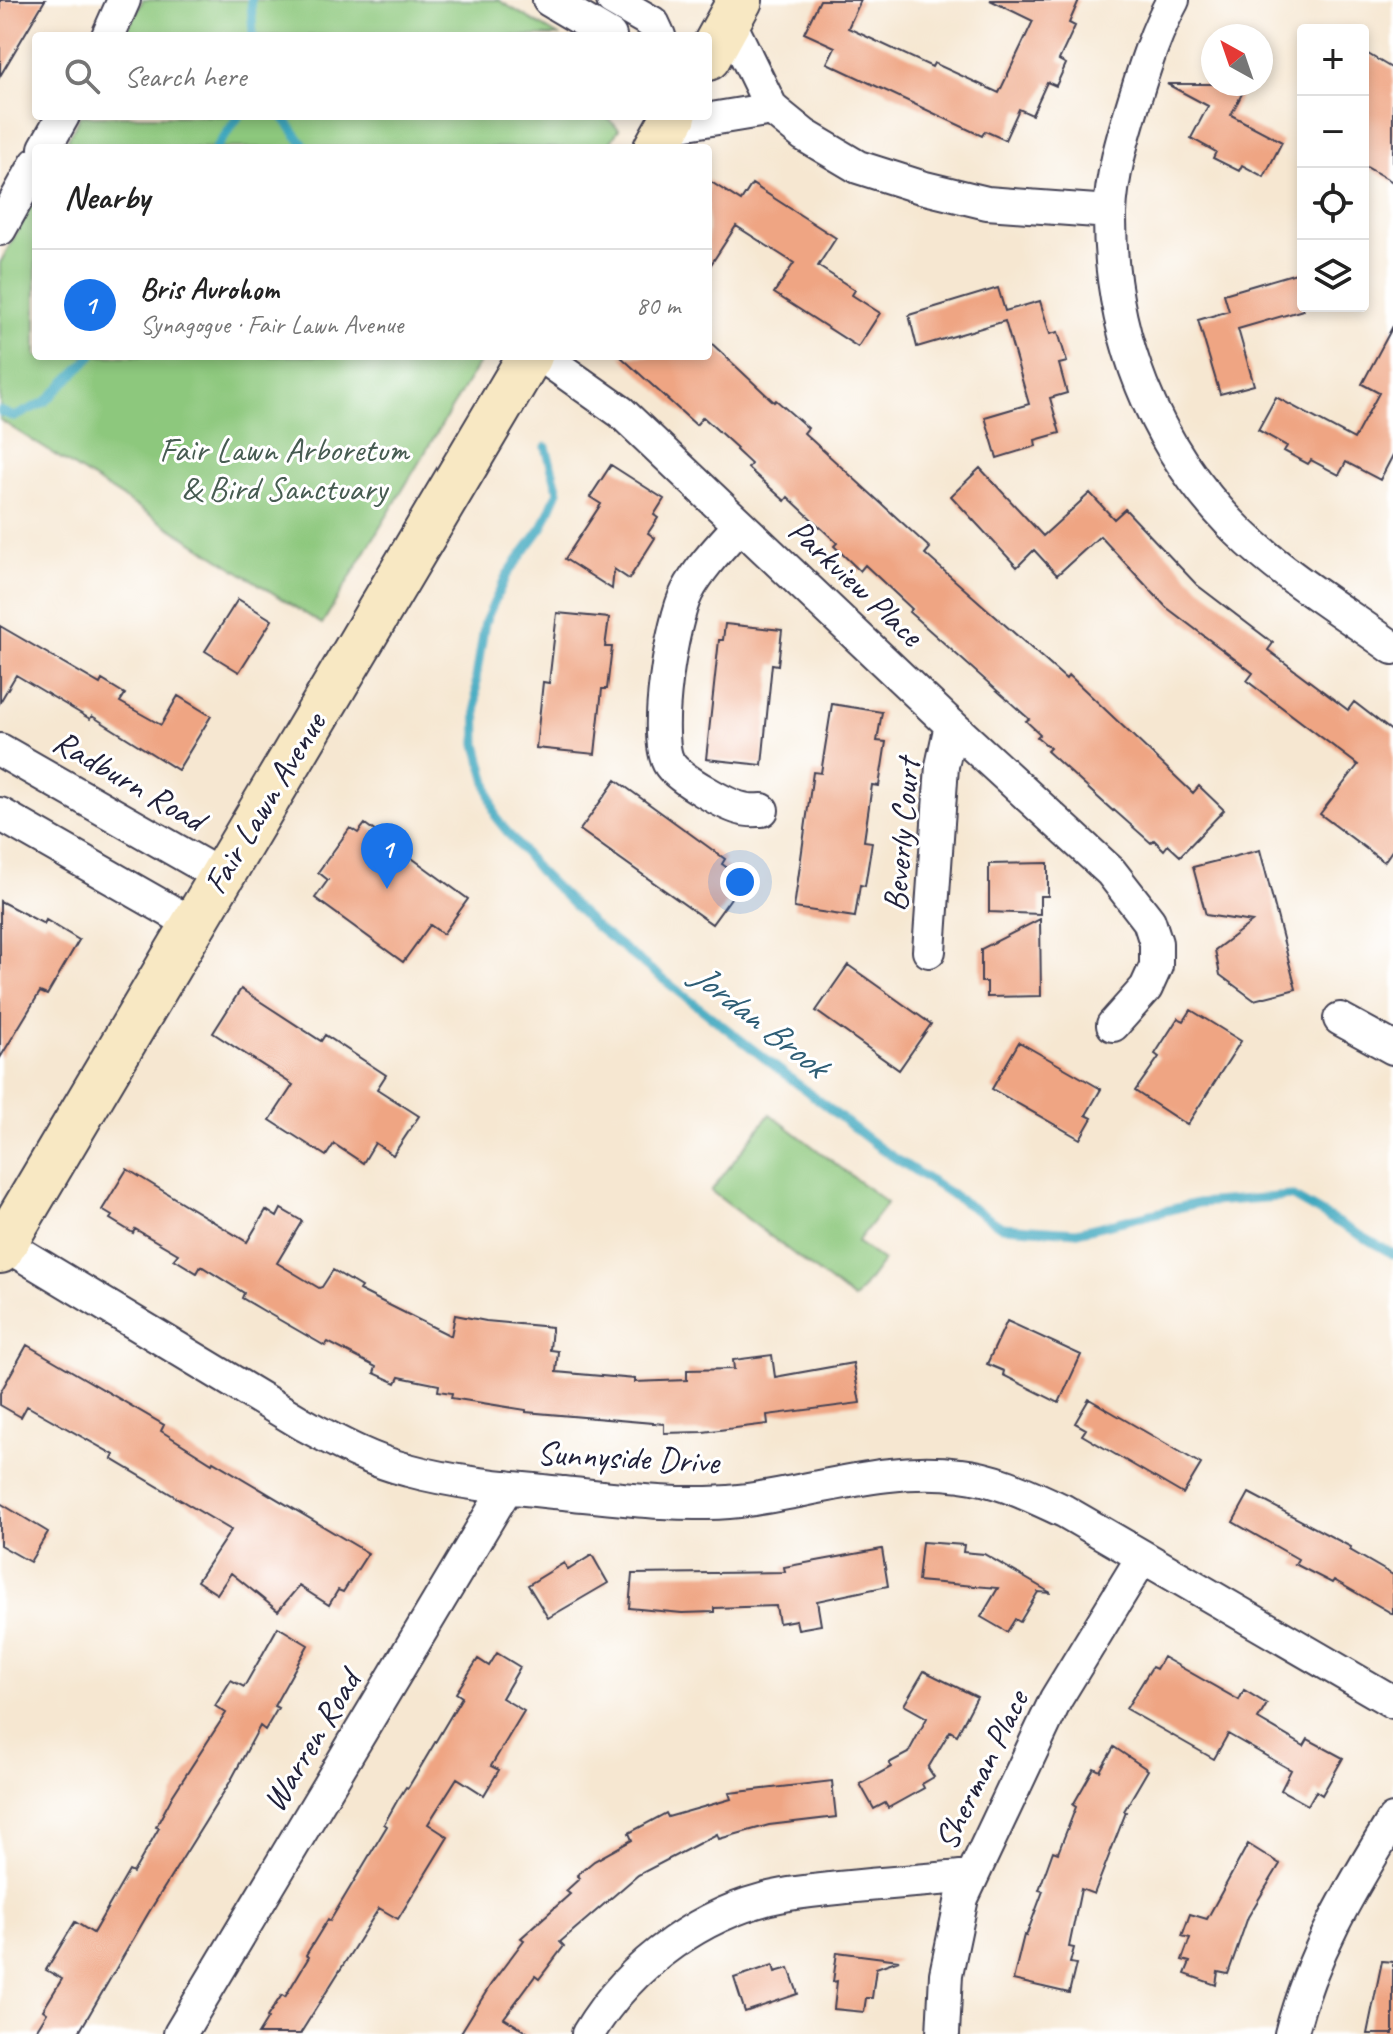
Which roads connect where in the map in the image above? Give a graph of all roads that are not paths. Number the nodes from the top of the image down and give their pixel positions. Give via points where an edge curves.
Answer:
1 (124, 0) edge
2 (549, 0) edge
3 (613, 0) edge
4 (1173, 0) edge
5 (735, 10) edge
6 (110, 32) edge
7 (603, 32) edge
8 (657, 32) edge
9 (712, 51) edge
10 (772, 109) junction
11 (61, 120) edge
12 (666, 130) edge
13 (47, 144) edge
14 (32, 171) edge
15 (1110, 212) junction
16 (0, 229) edge
17 (528, 360) edge
18 (548, 360) edge
19 (740, 525) junction
20 (1393, 648) edge
21 (951, 725) junction
22 (0, 750) edge
23 (762, 810) dead end
24 (0, 814) edge
25 (221, 876) junction
26 (193, 924) junction
27 (929, 951) dead end
28 (1340, 1019) dead end
29 (1113, 1025) dead end
30 (1393, 1048) edge
31 (2, 1247) edge
32 (507, 1487) junction
33 (1142, 1558) junction
34 (1393, 1702) edge
35 (1393, 1820) edge
36 (972, 1876) junction
37 (180, 2034) edge
38 (588, 2034) edge
39 (943, 2034) edge
40 (1291, 2034) edge

1 - 6 street
2 - 7 street
3 - 8 street via 653,23
4 - 15 street via 1156,31 1138,86
5 - 9 main road
5 - 10 street
10 - 12 street
10 - 15 street via 858,167 921,187 987,203
11 - 13 street
14 - 16 street
15 - 20 street via 1126,342 1168,441 1200,489 1239,532
17 - 25 main road, Fair Lawn Avenue
18 - 19 street, Parkview Place via 621,412
19 - 21 street, Parkview Place
19 - 23 street via 686,594 674,628 661,729 671,766 732,805
21 - 27 street, Beverly Court via 942,766
21 - 29 street, Parkview Place via 1111,872 1149,921 1156,966 1146,988
22 - 25 street, Radburn Road
24 - 26 street
25 - 26 main road, Fair Lawn Avenue
26 - 31 main road, Fair Lawn Avenue
28 - 30 street
31 - 32 street, Sunnyside Drive via 354,1451 407,1470
32 - 33 street, Sunnyside Drive via 677,1502 739,1501 867,1476 962,1475 1007,1485 1064,1511
32 - 37 street, Warren Road
33 - 34 street, Sunnyside Drive
33 - 36 street, Sherman Place via 1056,1699
35 - 40 street via 1328,1931
36 - 38 street via 787,1895 742,1907 661,1951 627,1982
36 - 39 street, Sherman Place via 962,1898 946,1974

